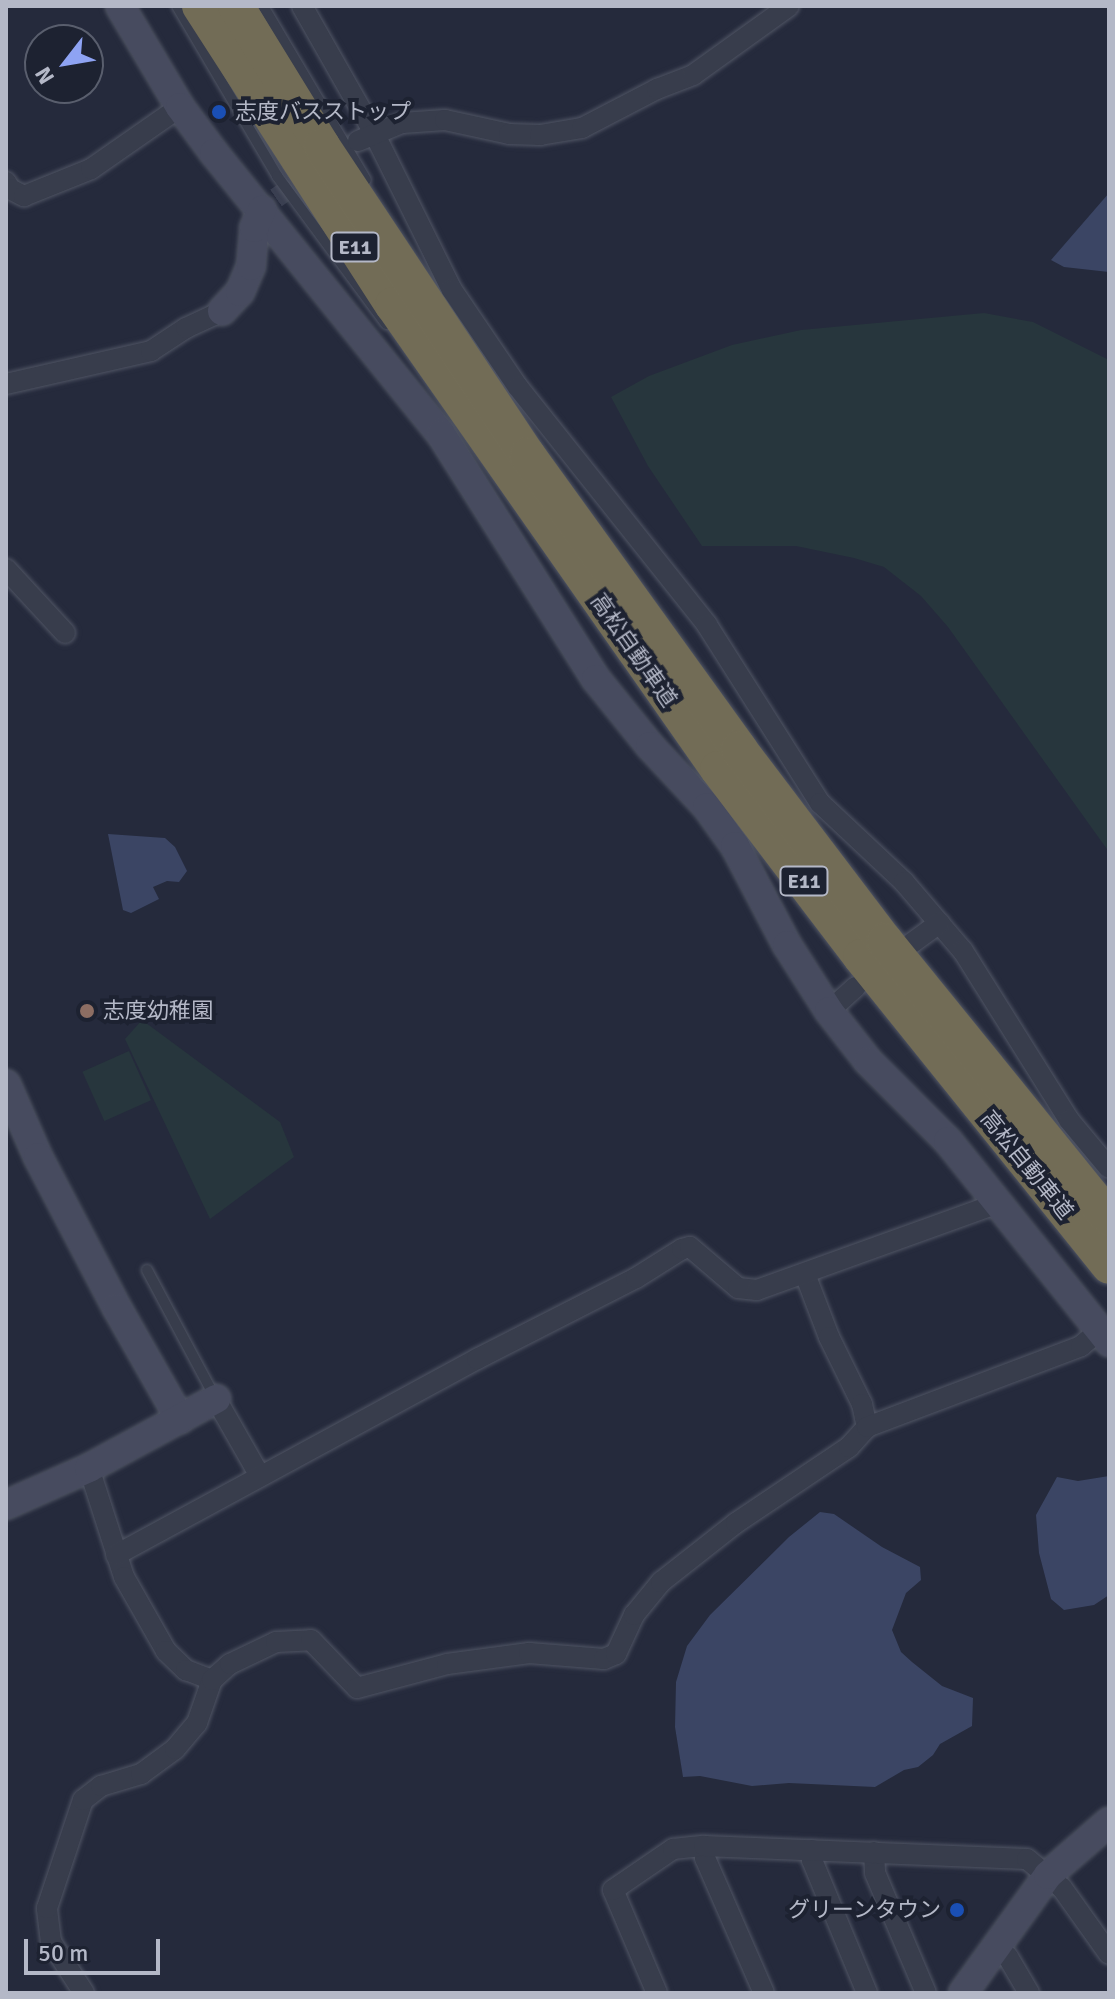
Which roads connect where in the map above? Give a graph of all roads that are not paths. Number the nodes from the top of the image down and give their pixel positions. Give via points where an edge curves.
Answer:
1 (120, 6) edge
2 (177, 6) edge
3 (200, 6) edge
4 (236, 6) edge
5 (263, 6) edge
6 (302, 6) edge
7 (777, 9) edge
8 (180, 107) junction
9 (366, 137) junction
10 (6, 182) edge
11 (373, 193) dead end
12 (269, 204) junction
13 (405, 248) dead end
14 (222, 311) joint
15 (398, 339) dead end
16 (464, 360) junction
17 (419, 363) dead end
18 (6, 384) edge
19 (490, 448) junction
20 (6, 569) edge
21 (65, 633) dead end
22 (940, 923) junction
23 (912, 943) dead end
24 (856, 987) dead end
25 (829, 1011) junction
26 (6, 1084) edge
27 (1109, 1168) edge
28 (998, 1203) junction
29 (1109, 1218) edge
30 (1109, 1266) edge
31 (147, 1270) dead end
32 (805, 1274) junction
33 (1104, 1337) edge
34 (216, 1399) junction
35 (180, 1419) junction
36 (867, 1427) junction
37 (89, 1468) junction
38 (260, 1476) junction
39 (6, 1505) edge
40 (116, 1555) junction
41 (212, 1680) junction
42 (1109, 1822) edge
43 (704, 1846) junction
44 (812, 1850) junction
45 (874, 1852) junction
46 (1048, 1875) junction
47 (996, 1946) junction
48 (1109, 1954) edge
49 (84, 1993) edge
50 (657, 1993) edge
51 (764, 1993) edge
52 (867, 1993) edge
53 (926, 1993) edge
54 (963, 1993) edge
55 (1029, 1993) edge

1 - 8 street
2 - 15 lane via 277,176
3 - 19 highway, 高松自動車道 / E11
4 - 16 highway, 高松自動車道 / E11
5 - 11 lane
6 - 9 street
7 - 9 street via 693,75 582,128 509,134 445,120 402,123
8 - 10 street via 91,169 24,196
8 - 12 street
9 - 22 street via 452,290 518,387 707,625 820,803
12 - 14 street via 254,228 251,266 240,292
12 - 25 street via 441,434 596,679 735,846
13 - 16 lane
14 - 18 street via 151,351
16 - 29 highway, 高松自動車道 / E11 via 748,761 885,941
17 - 19 lane
19 - 30 highway, 高松自動車道 / E11 via 747,806
20 - 21 street
22 - 23 street
22 - 27 street via 1069,1120
24 - 25 street
25 - 28 street
26 - 35 street via 109,1294
28 - 32 street
28 - 33 street
31 - 34 lane
32 - 36 street via 862,1404
32 - 38 street via 757,1290 738,1288 690,1247 682,1249
33 - 36 street
34 - 35 street
34 - 38 street
35 - 37 street
36 - 41 street via 849,1447 736,1523 661,1582 634,1615 616,1654 604,1659 529,1653 447,1664 357,1688 311,1640 276,1642 230,1664
37 - 39 street
37 - 40 street
38 - 40 street
40 - 41 street via 166,1651 186,1670
41 - 49 street via 197,1723 175,1749 141,1774 101,1786 83,1800 47,1908 51,1942
42 - 46 street
43 - 44 street
43 - 50 street via 673,1849 613,1890
43 - 51 street
44 - 45 street
44 - 52 street
45 - 46 street via 1027,1859
45 - 53 street via 875,1873
46 - 47 street
46 - 48 street
47 - 54 street
47 - 55 street

